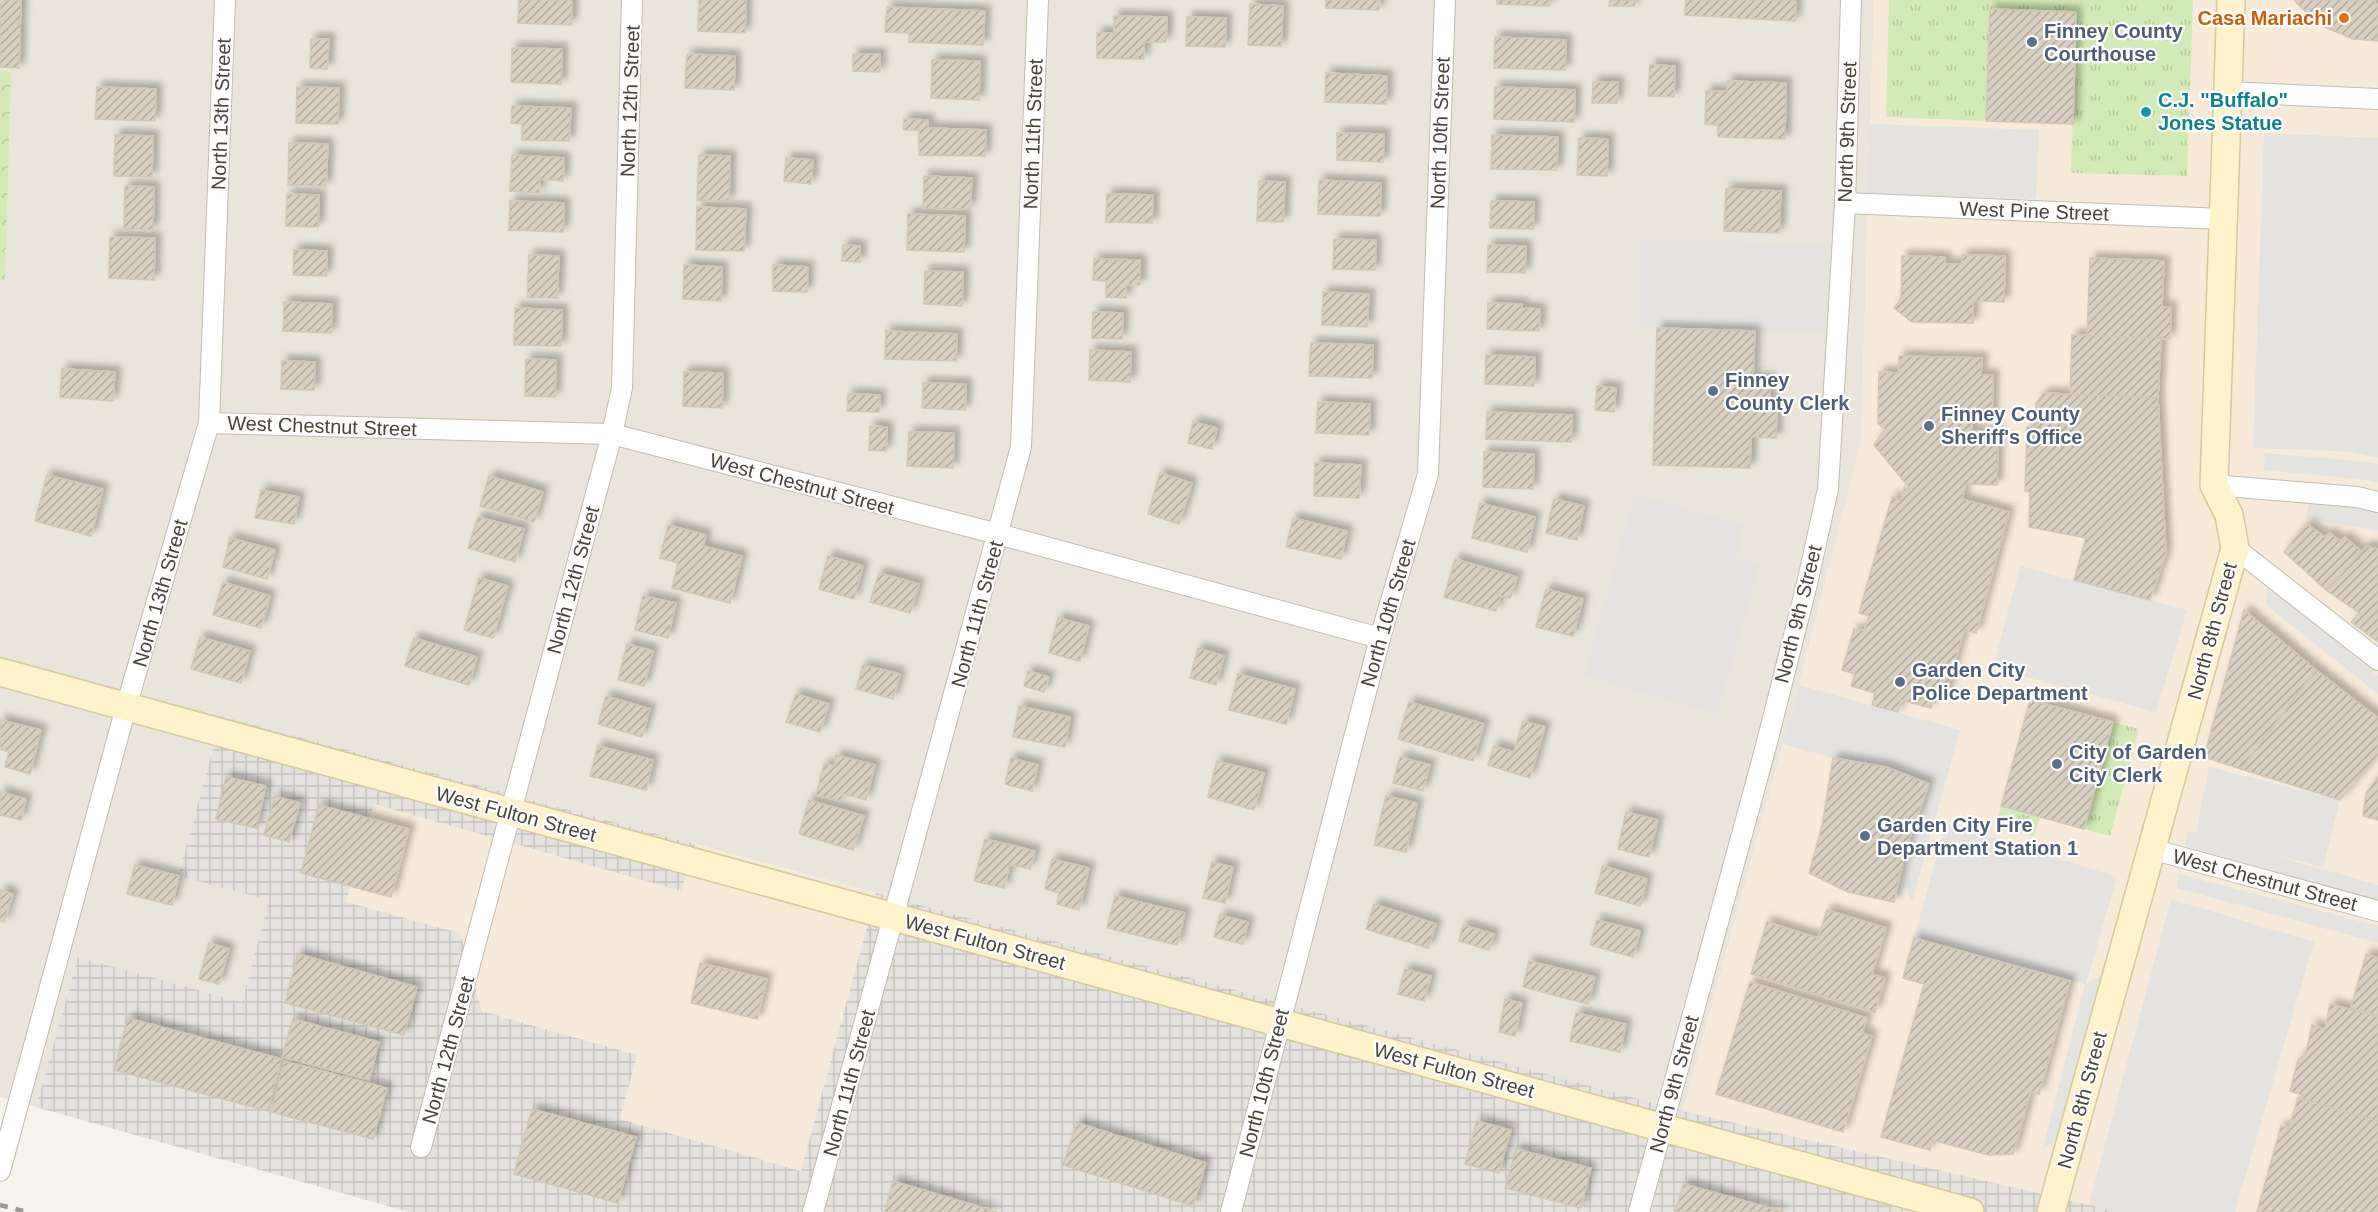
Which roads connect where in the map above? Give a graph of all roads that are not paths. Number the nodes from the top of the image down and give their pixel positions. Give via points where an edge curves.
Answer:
1 (225, 0) edge
2 (632, 0) edge
3 (1038, 0) edge
4 (1445, 0) edge
5 (1851, 0) edge
6 (2231, 0) edge
7 (2228, 92) junction
8 (2378, 99) edge
9 (1845, 203) junction
10 (2223, 219) junction
11 (209, 423) junction
12 (612, 434) junction
13 (2214, 485) junction
14 (2378, 502) edge
15 (998, 534) junction
16 (2235, 548) junction
17 (1380, 638) junction
18 (2378, 660) edge
19 (0, 672) edge
20 (126, 707) junction
21 (512, 812) junction
22 (2151, 849) junction
23 (2378, 911) edge
24 (894, 918) junction
25 (1279, 1023) junction
26 (1662, 1126) junction
27 (422, 1147) dead end
28 (0, 1171) edge
29 (813, 1212) edge
30 (1231, 1212) edge
31 (1639, 1212) edge
32 (1970, 1212) edge
33 (2051, 1212) edge

1 - 11 street, North 13th Street
2 - 12 street, North 12th Street via 622,388
3 - 15 street, North 11th Street via 1021,447
4 - 17 street, North 10th Street via 1428,474
5 - 9 street, North 9th Street
6 - 7 street, North 8th Street
7 - 8 street
7 - 10 street, North 8th Street
9 - 10 street, West Pine Street
9 - 26 street, North 9th Street via 1828,489 1768,739
10 - 13 street, North 8th Street
11 - 12 street, West Chestnut Street
11 - 20 street, North 13th Street
12 - 15 street, West Chestnut Street
12 - 21 street, North 12th Street
13 - 14 street
13 - 16 street, North 8th Street via 2229,515
15 - 17 street, West Chestnut Street
15 - 24 street, North 11th Street
16 - 18 street
16 - 22 street, North 8th Street
17 - 25 street, North 10th Street
19 - 20 street, West Fulton Street
20 - 21 street, West Fulton Street
20 - 28 street, North 13th Street
21 - 24 street, West Fulton Street
21 - 27 street, North 12th Street
22 - 23 street, West Chestnut Street
22 - 33 street, North 8th Street
24 - 25 street, West Fulton Street
24 - 29 street, North 11th Street
25 - 26 street, West Fulton Street
25 - 30 street, North 10th Street
26 - 31 street, North 9th Street
26 - 32 street, West Fulton Street

